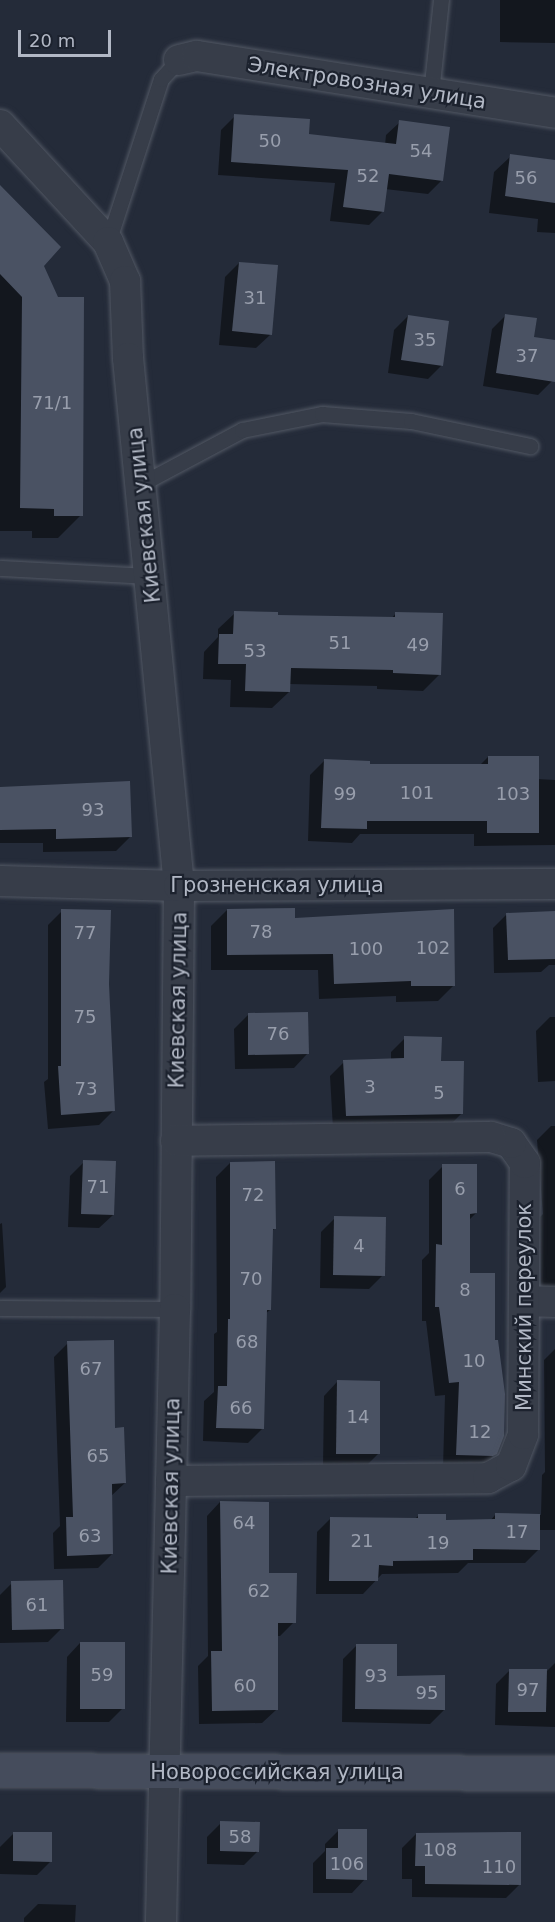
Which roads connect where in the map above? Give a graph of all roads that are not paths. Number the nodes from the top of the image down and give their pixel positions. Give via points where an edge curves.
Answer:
1 (441, 0) edge
2 (179, 60) joint
3 (431, 93) junction
4 (555, 113) edge
5 (0, 125) edge
6 (108, 242) junction
7 (530, 446) dead end
8 (141, 484) junction
9 (0, 568) edge
10 (150, 576) junction
11 (0, 881) edge
12 (555, 884) edge
13 (179, 886) junction
14 (176, 1141) junction
15 (524, 1301) junction
16 (555, 1302) edge
17 (0, 1308) edge
18 (175, 1309) junction
19 (171, 1481) junction
20 (0, 1770) edge
21 (166, 1772) junction
22 (555, 1773) edge
23 (161, 1922) edge

1 - 3 lane
2 - 3 street, Электровозная улица via 197,56
2 - 6 lane via 161,79
3 - 4 street, Электровозная улица
5 - 6 street, Киевская улица
6 - 8 street, Киевская улица via 125,281 128,358
7 - 8 lane via 411,421 322,414 242,430
8 - 10 street, Киевская улица
9 - 10 lane
10 - 13 street, Киевская улица
11 - 13 street, Грозненская улица
12 - 13 street, Грозненская улица
13 - 14 street, Киевская улица
14 - 15 street, Минский переулок via 491,1137 511,1143 525,1163
14 - 18 street, Киевская улица
15 - 16 street
15 - 19 street, Минский переулок via 524,1434 511,1466 504,1470 488,1478
17 - 18 lane
18 - 19 street, Киевская улица
19 - 21 street, Киевская улица
20 - 21 main road, Новороссийская улица
21 - 22 main road, Новороссийская улица
21 - 23 street, Киевская улица

